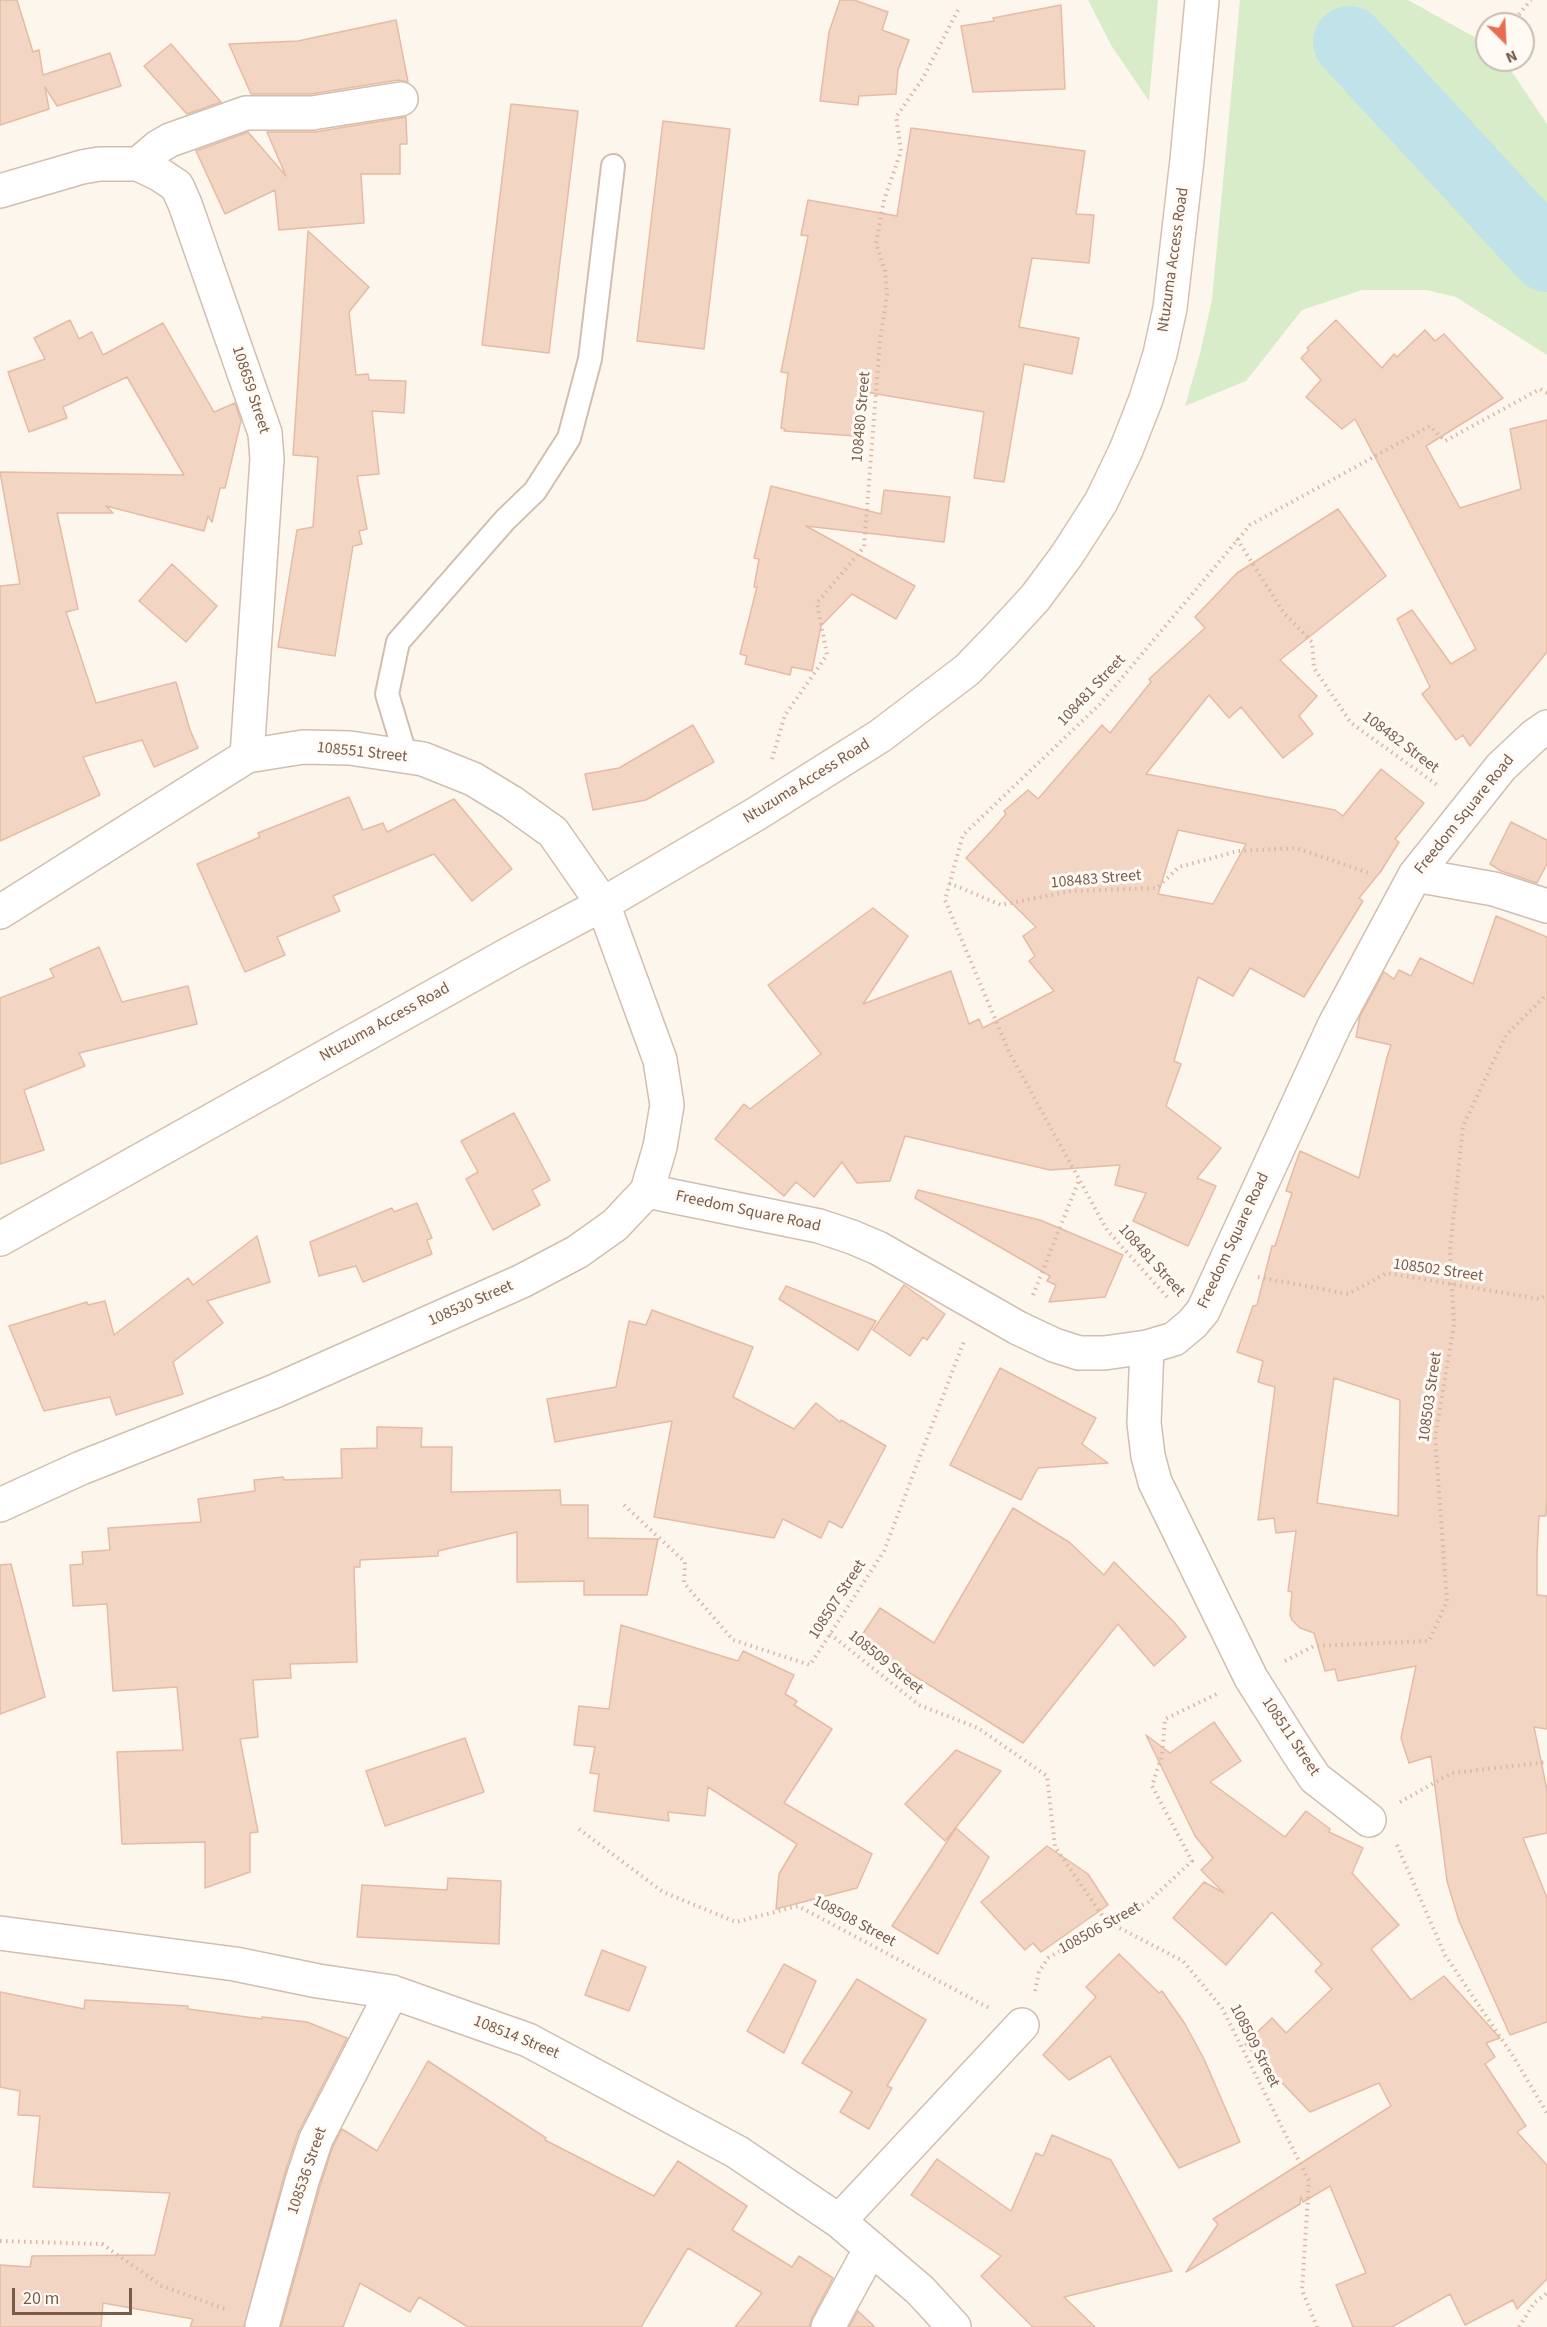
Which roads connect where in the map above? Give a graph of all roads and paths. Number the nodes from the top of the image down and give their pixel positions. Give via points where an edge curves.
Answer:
1 (1202, 0) edge
2 (1531, 0) edge
3 (958, 10) dead end
4 (1521, 12) edge
5 (401, 99) dead end
6 (138, 164) junction
7 (613, 166) dead end
8 (0, 190) edge
9 (1547, 393) edge
10 (1237, 539) junction
11 (1547, 727) edge
12 (247, 756) junction
13 (406, 757) junction
14 (1467, 807) junction
15 (756, 814) junction
16 (1415, 876) junction
17 (950, 883) junction
18 (603, 904) junction
19 (1547, 906) edge
20 (0, 912) edge
21 (1547, 994) edge
22 (1079, 1180) junction
23 (647, 1191) junction
24 (0, 1239) edge
25 (1223, 1268) junction
26 (1451, 1284) junction
27 (1547, 1294) edge
28 (978, 1304) junction
29 (1192, 1324) junction
30 (1018, 1328) junction
31 (1147, 1347) junction
32 (0, 1505) edge
33 (624, 1505) dead end
34 (830, 1634) junction
35 (1251, 1678) junction
36 (1547, 1762) edge
37 (1369, 1820) junction
38 (579, 1828) dead end
39 (1110, 1923) junction
40 (0, 1933) edge
41 (392, 1992) junction
42 (1022, 2025) junction
43 (1547, 2113) edge
44 (839, 2221) junction
45 (0, 2241) edge
46 (871, 2248) junction
47 (1547, 2293) edge
48 (262, 2326) edge
49 (828, 2327) edge
50 (954, 2327) edge
51 (1317, 2327) edge
52 (1519, 2327) edge

1 - 15 street, Ntuzuma Access Road via 1170,308 1146,399 1101,502 1035,598 967,670 880,736
2 - 4 path
3 - 15 path, 108480 Street via 923,78 896,117 902,151 884,200 876,243 887,294 864,547 817,603 826,655 785,714
5 - 6 street via 312,113 246,113 170,140
6 - 8 street, 108659 Street via 82,167
6 - 12 street, 108659 Street via 177,186 266,433
7 - 13 lane via 590,359 569,438 536,491 505,520 398,642 387,694
9 - 10 path, 108481 Street via 1540,389 1445,441 1430,426 1250,525
10 - 14 path, 108482 Street via 1284,613 1312,642 1314,668 1351,723
10 - 17 path, 108481 Street via 1100,704 963,835
11 - 14 street, Freedom Square Road via 1518,749
12 - 13 street, 108551 Street via 303,747 350,748
12 - 20 street, 108551 Street
13 - 18 street, 108551 Street via 423,759 473,779 553,832
14 - 16 street, Freedom Square Road
15 - 18 street, Ntuzuma Access Road
16 - 17 path, 108483 Street via 1374,875 1296,848 1238,851 1179,867 1156,888 1071,891 1001,905
16 - 19 street via 1494,889
16 - 25 street, Freedom Square Road via 1334,1026
17 - 22 path, 108481 Street via 945,900 1009,1052
18 - 23 street, 108530 Street via 660,1060 667,1106
18 - 24 street, Ntuzuma Access Road
21 - 26 path, 108503 Street via 1506,1035 1463,1126 1450,1250
22 - 29 path, 108481 Street via 1107,1230
22 - 30 path
23 - 28 street, Freedom Square Road via 819,1226 852,1237
23 - 32 street, 108530 Street via 615,1224 586,1245 522,1281 275,1391 81,1468
25 - 26 path, 108502 Street via 1348,1294 1387,1273
25 - 29 street, Freedom Square Road via 1203,1311
26 - 27 path, 108502 Street via 1540,1299
26 - 35 path, 108503 Street via 1454,1325 1435,1437 1447,1601 1429,1641 1314,1646
28 - 30 street, Freedom Square Road
28 - 34 path, 108507 Street via 884,1551
29 - 31 street, Freedom Square Road via 1174,1338
30 - 31 street, Freedom Square Road via 1079,1353
31 - 35 street, 108511 Street via 1144,1423 1155,1482
33 - 34 path, 108507 Street via 685,1562 684,1583 734,1640 810,1665
34 - 39 path, 108509 Street via 919,1706 978,1728 1047,1776 1054,1847
35 - 37 street, 108511 Street via 1315,1778
35 - 39 path, 108506 Street via 1165,1719 1162,1755 1152,1786 1192,1861 1148,1902
36 - 37 path via 1452,1773
37 - 43 path via 1397,1844 1445,1955
38 - 42 path, 108508 Street via 663,1892 736,1922 798,1906
39 - 42 path, 108506 Street via 1048,1958 1039,1972 1029,2016
39 - 51 path, 108509 Street via 1183,1961 1222,2008 1309,2181 1302,2290
40 - 41 street, 108514 Street via 236,1964
41 - 44 street, 108514 Street via 528,2040 570,2060 737,2152
41 - 48 street, 108536 Street via 316,2139
42 - 44 street
44 - 46 street, 108514 Street
45 - 48 path via 102,2244 162,2286
46 - 49 street
46 - 50 street, 108514 Street via 920,2290
47 - 52 path via 1534,2303

